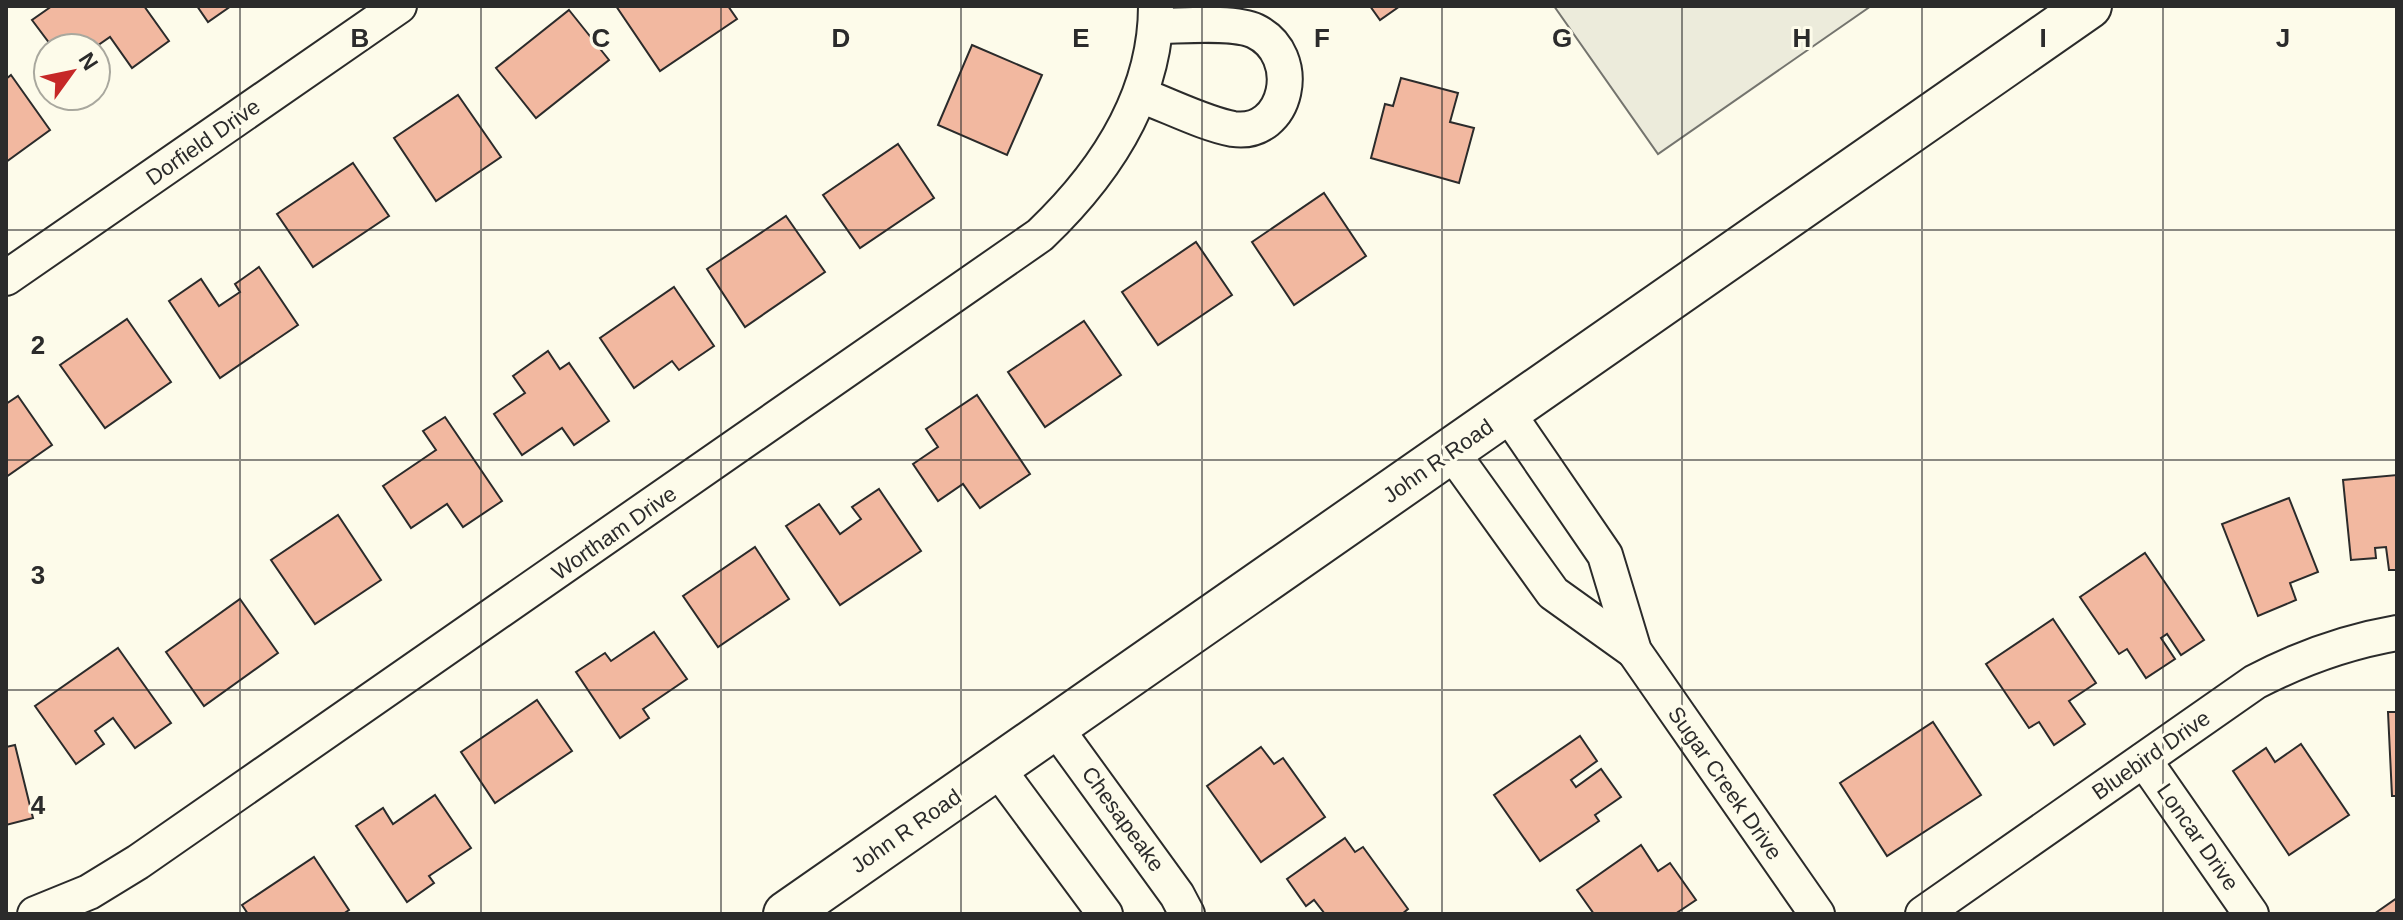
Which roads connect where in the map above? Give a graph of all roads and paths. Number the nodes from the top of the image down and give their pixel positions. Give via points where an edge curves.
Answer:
1 (399, 6) edge
2 (2089, 6) edge
3 (1156, 16) edge
4 (1140, 95) junction
5 (6, 278) edge
6 (1507, 412) junction
7 (1451, 451) junction
8 (2397, 633) edge
9 (1634, 651) junction
10 (1055, 727) junction
11 (2144, 760) junction
12 (997, 768) junction
13 (35, 914) edge
14 (786, 914) edge
15 (1105, 914) edge
16 (1187, 914) edge
17 (1817, 914) edge
18 (1923, 914) edge
19 (2251, 914) edge

1 - 5 street, Dorfield Drive
2 - 6 main road, John R Road
3 - 4 street, Wortham Drive
3 - 4 street, Wortham Drive via 1251,29 1271,41 1285,62 1286,85 1280,104 1252,128 1234,129
4 - 13 street, Wortham Drive via 1114,148 1075,201 1006,261 138,862 89,892
6 - 7 main road, John R Road
6 - 9 street, Sugar Creek Drive via 1605,555
7 - 9 street, Sugar Creek Drive via 1553,593
7 - 10 main road, John R Road
8 - 11 street, Bluebird Drive via 2302,658 2255,682
9 - 17 street, Sugar Creek Drive
10 - 12 main road, John R Road
10 - 16 street, Chesapeake
11 - 18 street, Bluebird Drive
11 - 19 street, Loncar Drive
12 - 14 main road, John R Road
12 - 15 street

